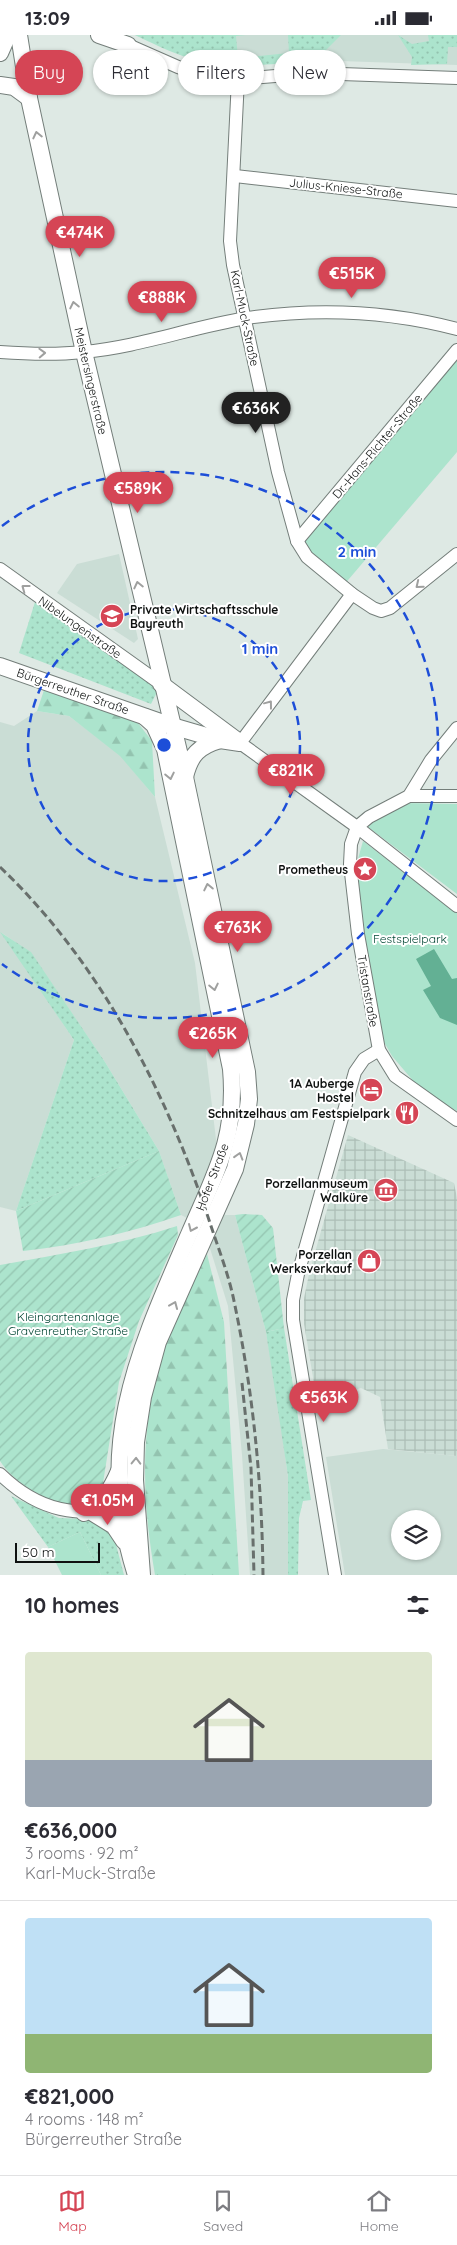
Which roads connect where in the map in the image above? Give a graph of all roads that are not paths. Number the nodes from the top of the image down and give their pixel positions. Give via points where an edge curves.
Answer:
1 (8, 35) edge
2 (19, 35) edge
3 (99, 35) edge
4 (111, 35) edge
5 (128, 45) junction
6 (0, 53) edge
7 (178, 67) edge
8 (264, 77) edge
9 (457, 79) edge
10 (0, 85) edge
11 (238, 95) edge
12 (29, 98) junction
13 (235, 176) junction
14 (457, 201) edge
15 (245, 319) junction
16 (457, 329) edge
17 (457, 350) edge
18 (0, 351) edge
19 (84, 352) junction
20 (298, 541) junction
21 (457, 555) edge
22 (0, 569) edge
23 (352, 594) junction
24 (0, 666) edge
25 (161, 684) junction
26 (145, 717) junction
27 (208, 718) junction
28 (172, 726) junction
29 (457, 728) edge
30 (192, 732) junction
31 (220, 740) junction
32 (240, 743) junction
33 (185, 777) junction
34 (409, 796) junction
35 (457, 796) edge
36 (357, 827) junction
37 (457, 906) edge
38 (379, 1050) junction
39 (457, 1120) edge
40 (119, 1469) junction
41 (0, 1475) edge
42 (130, 1511) junction
43 (89, 1513) junction
44 (128, 1549) junction
45 (136, 1575) edge
46 (142, 1575) edge
47 (335, 1575) edge

1 - 6 main road
2 - 12 main road, Meistersingerstraße
3 - 5 main road
4 - 5 main road
5 - 7 street
8 - 9 street via 312,73
10 - 12 main road via 14,87
11 - 13 street, Karl-Muck-Straße
19 -> 12 main road, Meistersingerstraße
13 - 14 street, Julius-Kniese-Straße
13 - 15 street, Karl-Muck-Straße via 230,241
15 - 16 street via 297,312 343,312 426,321
15 - 19 street
15 - 20 street, Karl-Muck-Straße via 278,472
17 - 20 street, Dr.-Hans-Richter-Straße
18 -> 19 street via 28,354
25 -> 19 main road, Meistersingerstraße
20 - 23 street, Karl-Muck-Straße via 307,557
21 -> 23 street, Karl-Muck-Straße via 390,608 373,609
25 -> 22 street, Nibelungenstraße
32 -> 23 street
24 - 26 main road, Bürgerreuther Straße
25 - 27 main road
25 - 28 main road, Meistersingerstraße
26 - 28 main road, Bürgerreuther Straße
26 -> 40 main road, Hofer Straße via 154,725 165,749 231,1069 232,1115 221,1162 148,1328 130,1386 121,1434
27 - 30 main road via 201,729
27 - 32 main road
28 - 30 main road, Bürgerreuther Straße
28 - 33 main road, Hofer Straße
29 - 34 street via 431,760
30 - 31 main road, Bürgerreuther Straße
31 - 32 main road, Bürgerreuther Straße
31 - 33 main road via 199,748 193,754
32 - 36 street
42 -> 33 main road, Hofer Straße via 142,1397 158,1342 235,1169 244,1140 249,1099 247,1072
34 - 35 street
34 - 36 street
36 - 37 street
36 - 38 street, Tristanstraße via 351,844 350,864 358,934
38 - 39 street, Tristanstraße via 394,1076
38 - 47 street via 364,1059 355,1072 293,1300 294,1325
40 - 42 main road, Hofer Straße
40 - 43 main road via 108,1493
41 - 43 street via 29,1499 69,1513
42 - 43 street
42 - 44 main road, Hofer Straße
42 - 46 main road, Hofer Straße
43 - 44 main road via 114,1526
44 - 45 main road, Hofer Straße

